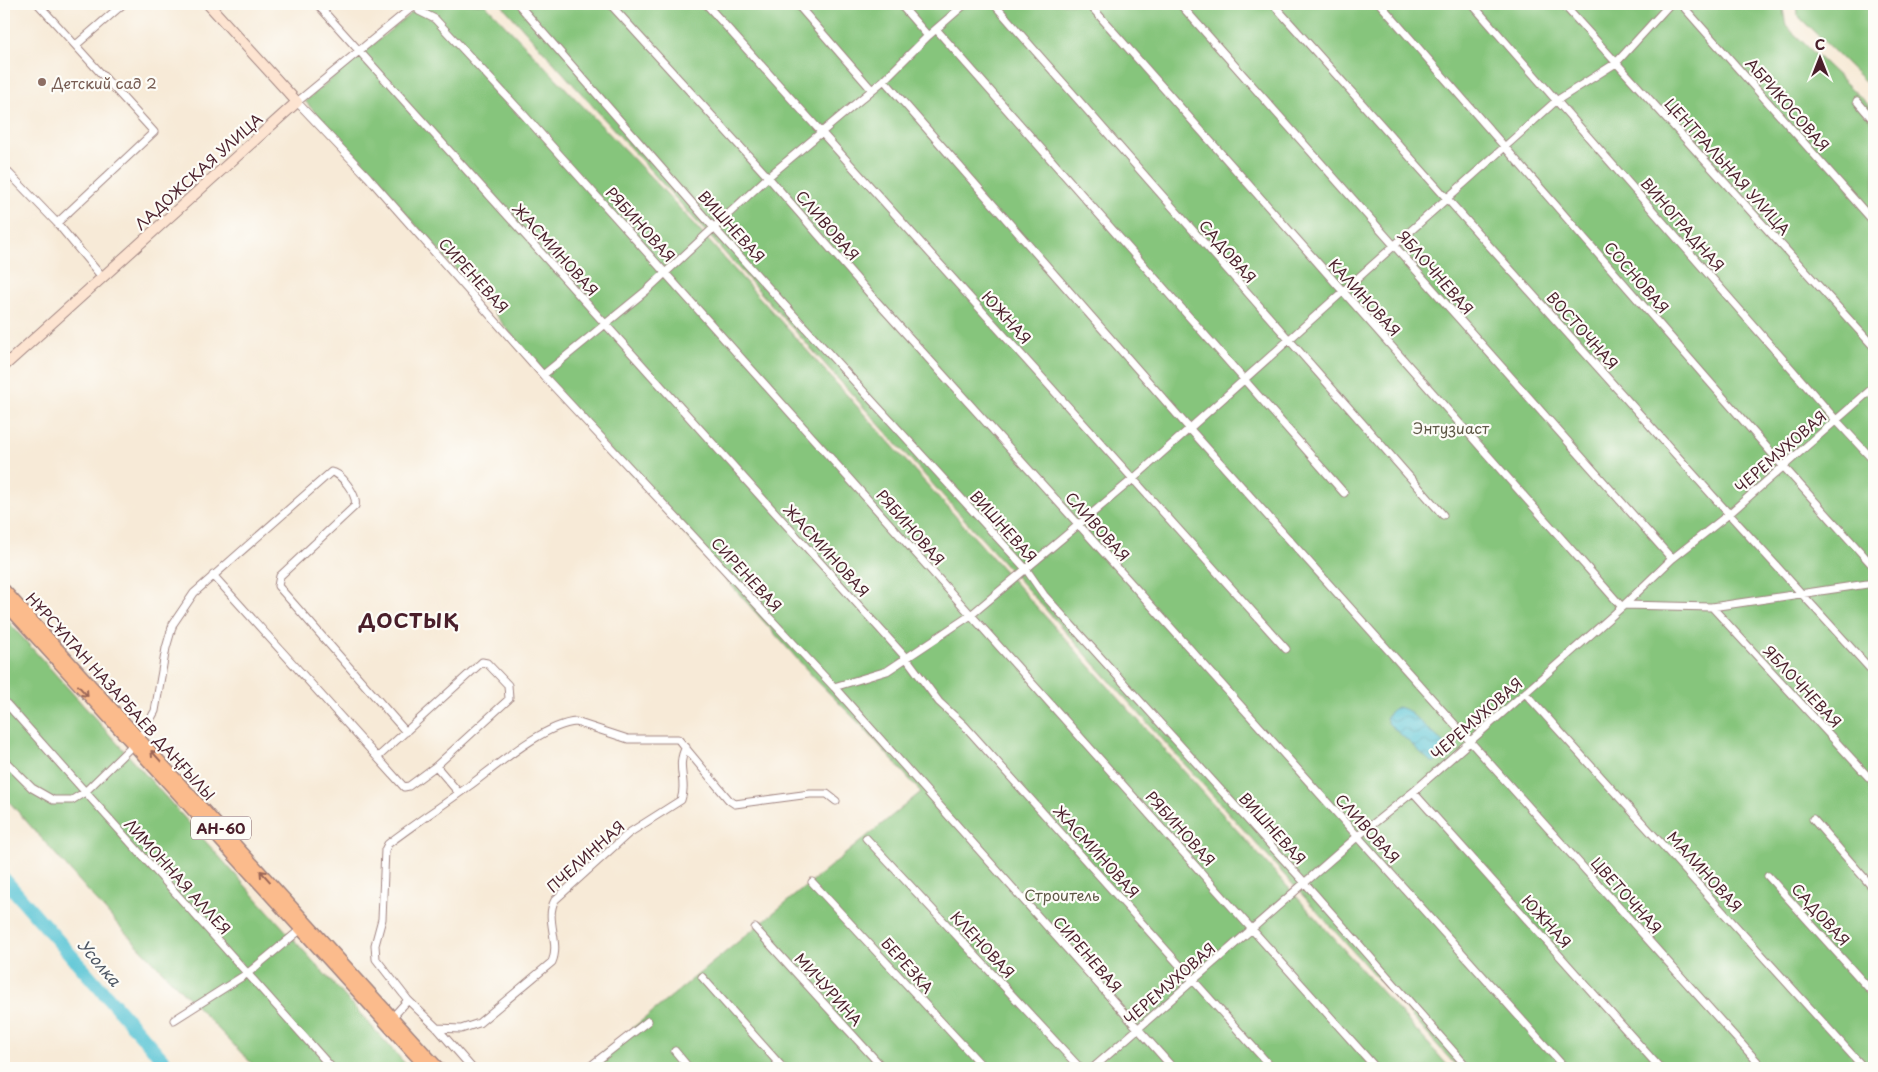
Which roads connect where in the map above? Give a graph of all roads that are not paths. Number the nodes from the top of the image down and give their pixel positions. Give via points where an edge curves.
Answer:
1 (38, 4) edge
2 (123, 4) edge
3 (208, 4) edge
4 (317, 4) edge
5 (402, 4) edge
6 (518, 4) edge
7 (610, 4) edge
8 (706, 4) edge
9 (797, 4) edge
10 (900, 4) edge
11 (965, 4) edge
12 (994, 4) edge
13 (1089, 4) edge
14 (1180, 4) edge
15 (1274, 4) edge
16 (1380, 4) edge
17 (1472, 4) edge
18 (1563, 4) edge
19 (1670, 4) edge
20 (1681, 4) edge
21 (417, 7) edge
22 (409, 11) junction
23 (936, 30) junction
24 (928, 36) junction
25 (76, 45) junction
26 (359, 51) junction
27 (1616, 63) junction
28 (884, 80) junction
29 (872, 90) junction
30 (1556, 101) junction
31 (1857, 101) dead end
32 (297, 102) junction
33 (1874, 121) edge
34 (822, 131) junction
35 (1506, 146) junction
36 (4, 168) edge
37 (768, 177) junction
38 (1448, 199) junction
39 (1874, 222) edge
40 (56, 223) junction
41 (714, 228) junction
42 (1394, 245) junction
43 (666, 273) junction
44 (102, 277) junction
45 (1343, 293) junction
46 (604, 323) junction
47 (1288, 339) junction
48 (1874, 347) edge
49 (4, 366) edge
50 (543, 375) junction
51 (1243, 381) junction
52 (1874, 387) edge
53 (1836, 420) junction
54 (1189, 428) junction
55 (1874, 461) edge
56 (1783, 466) junction
57 (1133, 478) junction
58 (1344, 493) dead end
59 (1729, 514) junction
60 (1443, 515) dead end
61 (1079, 525) junction
62 (1672, 560) junction
63 (1874, 567) edge
64 (1026, 569) junction
65 (213, 575) junction
66 (1874, 583) edge
67 (4, 590) edge
68 (1804, 594) junction
69 (4, 602) edge
70 (1623, 606) junction
71 (1712, 607) junction
72 (971, 615) junction
73 (1286, 650) dead end
74 (907, 659) junction
75 (1874, 673) edge
76 (834, 687) junction
77 (1525, 693) junction
78 (4, 701) edge
79 (406, 732) junction
80 (1471, 740) junction
81 (137, 742) junction
82 (686, 747) junction
83 (378, 757) junction
84 (4, 760) edge
85 (436, 766) junction
86 (1874, 783) edge
87 (85, 792) junction
88 (1413, 792) junction
89 (459, 793) junction
90 (836, 801) dead end
91 (1813, 820) dead end
92 (1358, 836) junction
93 (866, 838) dead end
94 (1768, 876) dead end
95 (812, 882) dead end
96 (1305, 883) junction
97 (1874, 889) edge
98 (755, 928) dead end
99 (1253, 928) junction
100 (300, 930) junction
101 (248, 973) junction
102 (702, 977) dead end
103 (1194, 979) junction
104 (1874, 994) edge
105 (408, 1000) junction
106 (174, 1020) dead end
107 (389, 1021) junction
108 (648, 1021) dead end
109 (437, 1028) junction
110 (1136, 1029) junction
111 (674, 1051) dead end
112 (332, 1068) edge
113 (427, 1068) edge
114 (438, 1068) edge
115 (472, 1068) edge
116 (588, 1068) edge
117 (689, 1068) edge
118 (783, 1068) edge
119 (883, 1068) edge
120 (984, 1068) edge
121 (1080, 1068) edge
122 (1093, 1068) edge
123 (1173, 1068) edge
124 (1272, 1068) edge
125 (1376, 1068) edge
126 (1468, 1068) edge
127 (1565, 1068) edge
128 (1660, 1068) edge
129 (1763, 1068) edge
130 (1864, 1068) edge

1 - 25 street
2 - 25 street
3 - 32 main road
4 - 26 street, ЖАСМИНОВАЯ
5 - 22 street
6 - 41 street, ВИШНЕВАЯ
7 - 37 street, СЛИВОВАЯ
8 - 34 street, ЮЖНАЯ
9 - 29 street
10 - 24 street
11 - 23 street
12 - 47 street, САДОВАЯ
13 - 45 street, КАЛИНОВАЯ
14 - 42 street, ЯБЛОЧНЕВАЯ
15 - 38 street, ВОСТОЧНАЯ
16 - 35 street, СОСНОВАЯ
17 - 30 street, ВИНОГРАДНАЯ
18 - 27 street, ЦЕНТРАЛЬНАЯ УЛИЦА
19 - 27 street
20 - 39 street, АБРИКОСОВАЯ
21 - 22 street, ЛАДОЖСКАЯ УЛИЦА
21 - 43 street, РЯБИНОВАЯ via 435,19
22 - 26 street, ЛАДОЖСКАЯ УЛИЦА
23 - 24 street
23 - 51 street
24 - 28 street
25 - 40 street via 154,132
26 - 32 street, ЛАДОЖСКАЯ УЛИЦА
26 - 46 street, ЖАСМИНОВАЯ
27 - 30 street
27 - 48 street, ЦЕНТРАЛЬНАЯ УЛИЦА
28 - 29 street
28 - 54 street, ЦВЕТОЧНАЯ
29 - 34 street
30 - 35 street
30 - 53 street, ВИНОГРАДНАЯ
31 - 33 street
32 - 44 main road, ЛАДОЖСКАЯ УЛИЦА
32 - 50 street, СИРЕНЕВАЯ via 368,177
34 - 37 street
34 - 57 street, ЮЖНАЯ
35 - 38 street
35 - 56 street, СОСНОВАЯ
36 - 40 street
37 - 41 street
37 - 61 street, СЛИВОВАЯ
38 - 42 street
38 - 59 street, ВОСТОЧНАЯ
40 - 44 street
41 - 43 street
41 - 64 street, ВИШНЕВАЯ
42 - 45 street
42 - 62 street, ЯБЛОЧНЕВАЯ
43 - 46 street
43 - 72 street, РЯБИНОВАЯ
44 - 49 main road, ЛАДОЖСКАЯ УЛИЦА
45 - 47 street
45 - 70 street, КАЛИНОВАЯ
46 - 50 street
46 - 74 street, ЖАСМИНОВАЯ
47 - 51 street
47 - 60 street, САДОВАЯ
50 - 76 street, СИРЕНЕВАЯ
51 - 54 street
51 - 58 street
52 - 53 street, ЧЕРЕМУХОВАЯ
53 - 55 street, ВИНОГРАДНАЯ
53 - 56 street, ЧЕРЕМУХОВАЯ
54 - 57 street
54 - 80 street, ЦВЕТОЧНАЯ
56 - 59 street, ЧЕРЕМУХОВАЯ
56 - 63 street, СОСНОВАЯ
57 - 61 street
57 - 73 street, ЮЖНАЯ
59 - 62 street, ЧЕРЕМУХОВАЯ
59 - 68 street, ВОСТОЧНАЯ
61 - 64 street
61 - 92 street, СЛИВОВАЯ
62 - 70 street, ЧЕРЕМУХОВАЯ
64 - 72 street
64 - 96 street, ВИШНЕВАЯ via 1044,595
65 - 79 street via 331,472 335,472 355,497 355,506 280,576 278,586
65 - 81 street via 194,593 173,624 155,711
65 - 83 street
66 - 68 street
67 - 81 main road, НҰРСҰЛТАН НАЗАРБАЕВ ДАҢҒЫЛЫ / АН-60
68 - 71 street
68 - 75 street, ВОСТОЧНАЯ
69 -> 81 main road, НҰРСҰЛТАН НАЗАРБАЕВ ДАҢҒЫЛЫ
70 - 71 street
70 - 77 street, ЧЕРЕМУХОВАЯ
71 - 86 street, ЯБЛОЧНЕВАЯ
72 - 74 street
72 - 99 street, РЯБИНОВАЯ
74 - 76 street via 887,671
74 - 103 street, ЖАСМИНОВАЯ via 939,702 964,725
76 - 110 street, СИРЕНЕВАЯ
77 - 80 street, ЧЕРЕМУХОВАЯ
77 - 130 street, МАЛИНОВАЯ
78 - 87 street, ЛИМОННАЯ АЛЛЕЯ
79 - 83 street
79 - 85 street via 482,662 486,662 508,685 509,700
80 - 88 street, ЧЕРЕМУХОВАЯ
80 - 129 street, ЦВЕТОЧНАЯ
81 - 87 street
81 - 100 main road, НҰРСҰЛТАН НАЗАРБАЕВ ДАҢҒЫЛЫ
107 -> 81 main road, НҰРСҰЛТАН НАЗАРБАЕВ ДАҢҒЫЛЫ / АН-60
82 - 89 street via 671,737 628,739 582,723 567,722 533,740
82 - 90 street via 735,804 810,794 827,794
82 - 109 street, ПЧЕЛИННАЯ via 680,761 684,792 681,800 629,833 555,900 550,909 555,949 552,962 479,1023 461,1029
83 - 85 street via 404,787
84 - 87 street via 32,788 53,800 72,800
85 - 89 street
87 - 101 street, ЛИМОННАЯ АЛЛЕЯ
88 - 92 street, ЧЕРЕМУХОВАЯ
88 - 128 street, ЮЖНАЯ
89 - 105 street via 388,844 385,850 382,920 375,952 376,958
91 - 97 street
92 - 96 street, ЧЕРЕМУХОВАЯ
92 - 127 street, СЛИВОВАЯ
93 - 121 street, КЛЕНОВАЯ
94 - 104 street, САДОВАЯ
95 - 120 street, БЕРЕЗКА
96 - 99 street, ЧЕРЕМУХОВАЯ
96 - 126 street, ВИШНЕВАЯ
98 - 119 street, МИЧУРИНА
99 - 103 street, ЧЕРЕМУХОВАЯ
99 - 125 street, РЯБИНОВАЯ
100 - 101 street
100 - 107 main road, НҰРСҰЛТАН НАЗАРБАЕВ ДАҢҒЫЛЫ
101 - 106 street
101 - 112 street, ЛИМОННАЯ АЛЛЕЯ
102 - 118 street
103 - 110 street, ЧЕРЕМУХОВАЯ
103 - 124 street, ЖАСМИНОВАЯ
105 - 107 street
105 - 109 street
107 - 113 main road, НҰРСҰЛТАН НАЗАРБАЕВ ДАҢҒЫЛЫ
107 - 114 main road, НҰРСҰЛТАН НАЗАРБАЕВ ДАҢҒЫЛЫ / АН-60
108 - 116 street
109 - 115 street
110 - 122 street, ЧЕРЕМУХОВАЯ
110 - 123 street, СИРЕНЕВАЯ
111 - 117 street

